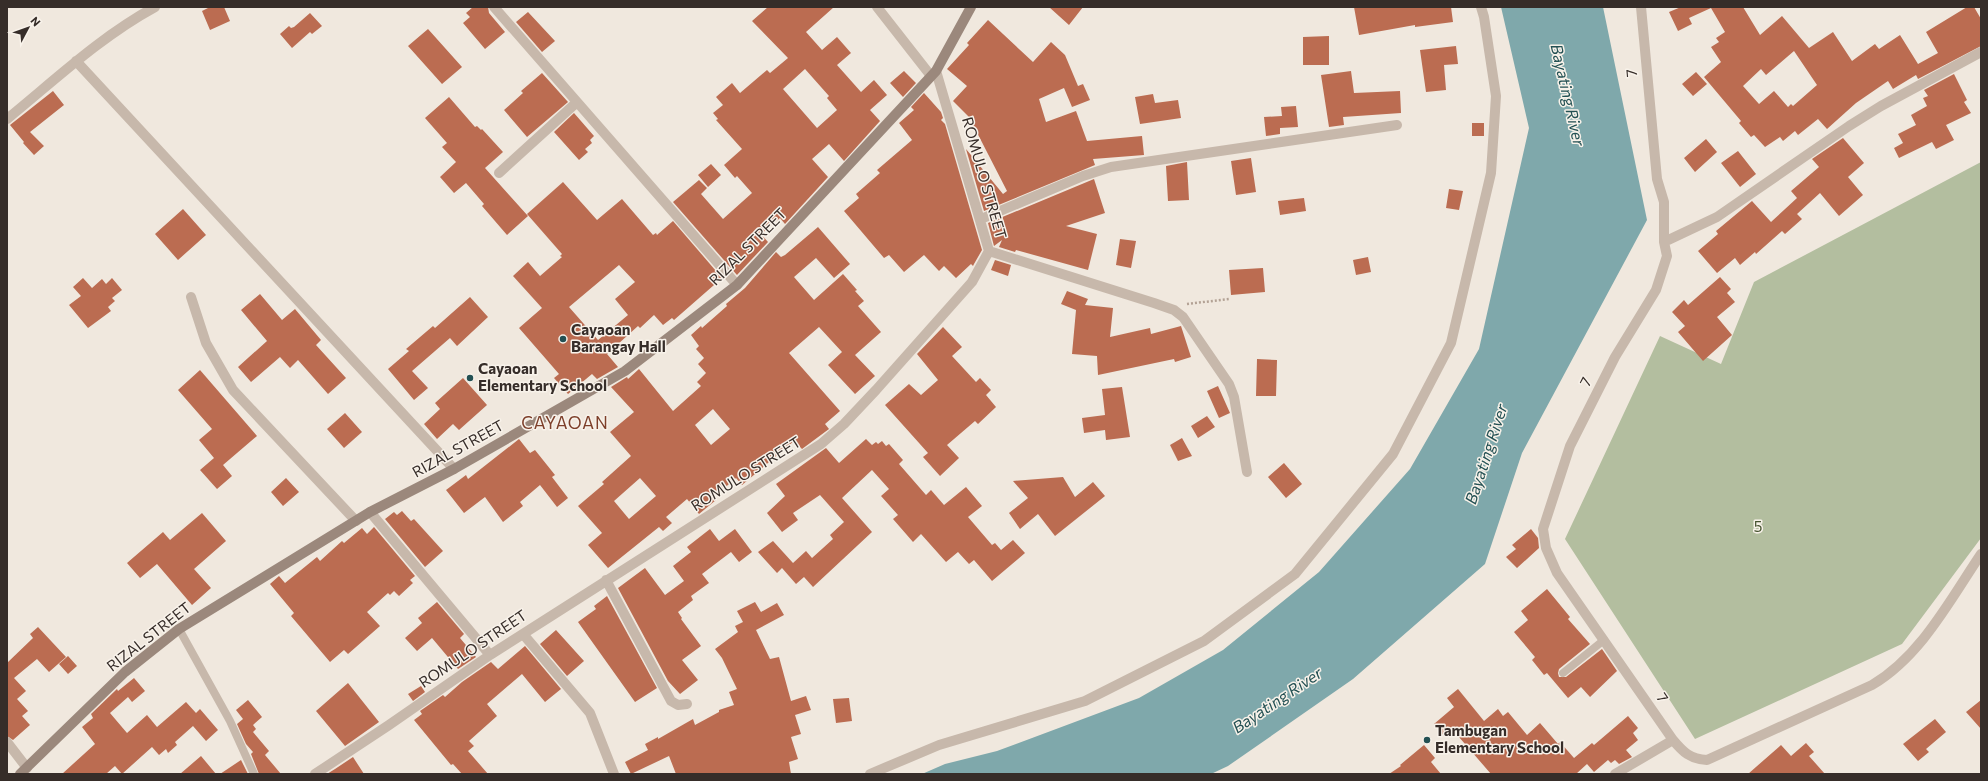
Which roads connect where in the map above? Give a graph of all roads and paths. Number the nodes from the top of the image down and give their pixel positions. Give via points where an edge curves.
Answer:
1 (155, 7) edge
2 (494, 7) edge
3 (877, 7) edge
4 (971, 7) edge
5 (1481, 7) edge
6 (1641, 7) edge
7 (1981, 52) edge
8 (76, 60) junction
9 (934, 73) junction
10 (576, 103) junction
11 (7, 120) edge
12 (1397, 125) dead end
13 (499, 173) dead end
14 (981, 219) junction
15 (1664, 242) junction
16 (990, 251) junction
17 (737, 284) junction
18 (191, 297) dead end
19 (1229, 299) dead end
20 (1174, 310) junction
21 (454, 469) junction
22 (1247, 472) dead end
23 (370, 512) junction
24 (356, 521) junction
25 (1981, 554) edge
26 (606, 580) junction
27 (179, 628) junction
28 (523, 634) junction
29 (1604, 640) junction
30 (490, 655) junction
31 (1563, 673) dead end
32 (687, 704) dead end
33 (1673, 740) junction
34 (7, 742) edge
35 (23, 771) edge
36 (254, 774) edge
37 (315, 774) edge
38 (614, 774) edge
39 (870, 774) edge
40 (1615, 774) edge

1 - 8 street via 130,21
2 - 10 street
3 - 9 street
4 - 9 street, RIZAL STREET
5 - 39 street via 1496,96 1491,173 1451,343 1393,454 1295,574 1204,641 1085,701 939,745
6 - 15 street, 7 via 1657,180 1664,202
7 - 15 street via 1849,126 1717,217
8 - 11 street
8 - 21 street
9 - 14 street, ROMULO STREET
9 - 17 street, RIZAL STREET
10 - 13 street
10 - 17 street
12 - 14 street via 1111,167 1083,176
14 - 16 street, ROMULO STREET
15 - 29 street, 7 via 1667,256 1656,290 1615,357 1570,446 1543,529 1546,548 1557,573
16 - 20 street
16 - 26 street, ROMULO STREET via 972,282 871,395 822,444
17 - 21 street, RIZAL STREET via 625,371
18 - 24 street via 206,342 233,390
19 - 20 path via 1184,304
20 - 22 street via 1183,317 1229,384 1234,397
21 - 23 street, RIZAL STREET
23 - 24 street, RIZAL STREET
23 - 30 street
24 - 27 street, RIZAL STREET
25 - 33 street, 7 via 1908,658 1872,685 1707,760 1695,760 1685,754
26 - 28 street, ROMULO STREET
26 - 32 street via 671,701 678,705
27 - 35 street, RIZAL STREET via 124,672
27 - 36 lane via 230,721
28 - 30 street, ROMULO STREET
28 - 38 street via 590,713
29 - 31 lane
29 - 33 street, 7
30 - 37 street, ROMULO STREET
33 - 40 street
34 - 35 street

